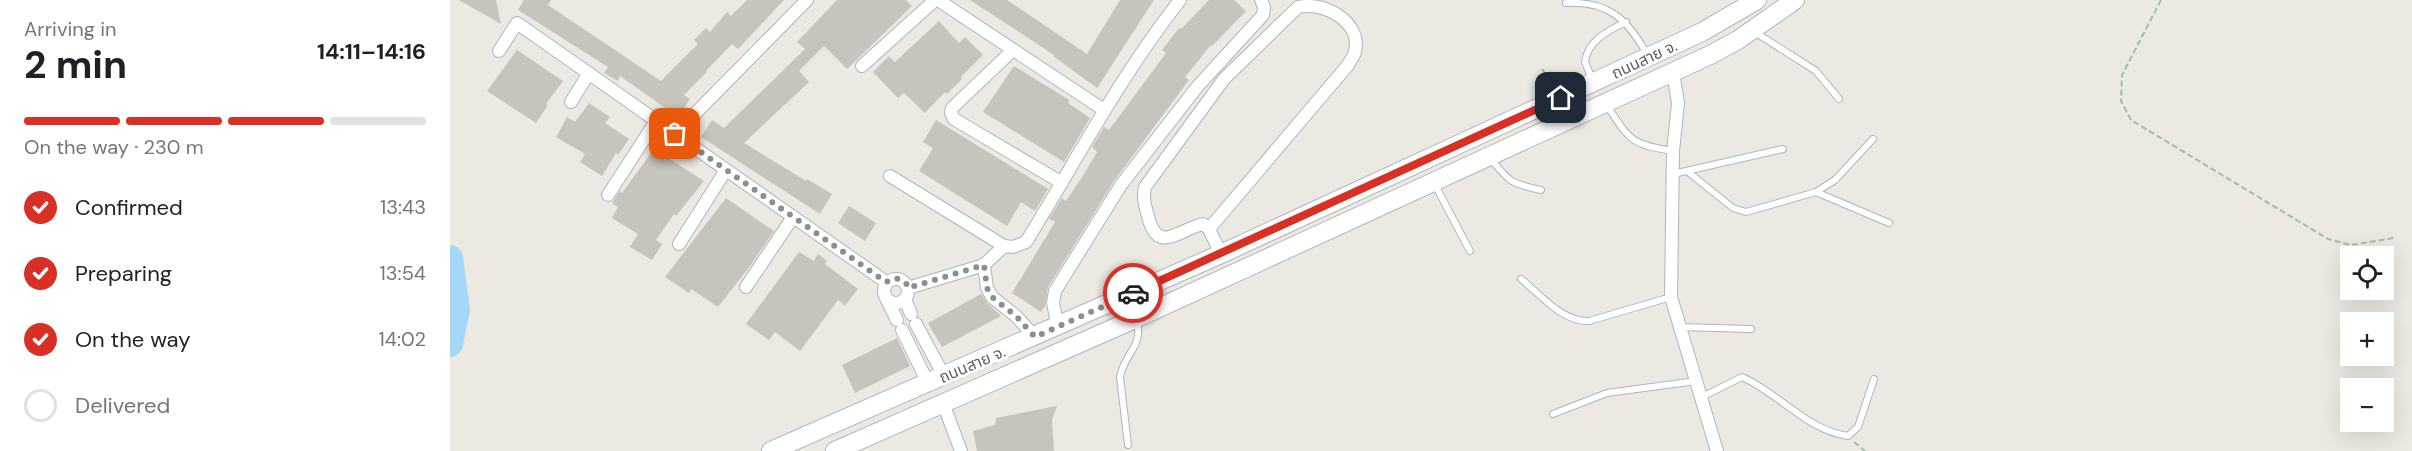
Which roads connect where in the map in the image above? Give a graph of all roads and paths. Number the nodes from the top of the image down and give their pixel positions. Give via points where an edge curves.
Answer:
1 (807, 0) edge
2 (936, 0) edge
3 (1180, 0) edge
4 (1261, 0) edge
5 (1757, 0) edge
6 (1795, 0) edge
7 (2161, 0) edge
8 (1566, 3) dead end
9 (1737, 6) edge
10 (1626, 22) junction
11 (1753, 31) junction
12 (1013, 50) junction
13 (499, 51) dead end
14 (1649, 57) junction
15 (862, 66) dead end
16 (1673, 72) junction
17 (589, 73) junction
18 (1593, 82) junction
19 (1839, 99) dead end
20 (571, 102) dead end
21 (1606, 103) junction
22 (1104, 110) junction
23 (657, 121) junction
24 (675, 134) junction
25 (1873, 139) dead end
26 (1783, 149) dead end
27 (1673, 151) junction
28 (1489, 157) junction
29 (726, 170) junction
30 (1687, 171) junction
31 (1673, 174) junction
32 (890, 176) dead end
33 (1434, 182) junction
34 (1062, 183) junction
35 (1541, 190) dead end
36 (1816, 192) junction
37 (608, 195) dead end
38 (793, 217) junction
39 (1889, 223) dead end
40 (1209, 229) junction
41 (2394, 238) dead end
42 (679, 244) dead end
43 (1004, 246) junction
44 (1470, 251) dead end
45 (1221, 254) junction
46 (984, 265) junction
47 (1521, 279) dead end
48 (886, 282) junction
49 (746, 287) dead end
50 (907, 294) junction
51 (1671, 297) junction
52 (887, 300) junction
53 (1137, 318) junction
54 (1058, 327) junction
55 (1678, 327) junction
56 (1751, 329) dead end
57 (1035, 337) junction
58 (1874, 379) dead end
59 (936, 380) junction
60 (1696, 381) junction
61 (1702, 397) junction
62 (943, 403) junction
63 (1553, 414) dead end
64 (1128, 445) dead end
65 (771, 451) edge
66 (835, 451) edge
67 (961, 451) edge
68 (1717, 451) edge

1 - 24 street
2 - 12 street
2 - 15 street
3 - 22 street
4 - 54 street via 1263,15 1197,87 1121,185 1055,291
5 - 9 main road, ถนนสาย จ.
6 - 11 main road, ถนนสาย จ.
7 - 41 path via 2122,75 2121,101 2131,120 2328,238 2351,245
8 - 10 lane via 1585,2
9 - 14 main road, ถนนสาย จ. via 1702,32
10 - 14 lane
10 - 18 lane via 1606,31 1589,48 1585,62
11 - 16 main road, ถนนสาย จ.
11 - 19 lane via 1816,71
12 - 22 street
12 - 34 street via 951,113 954,119
13 - 17 street via 517,23
14 - 18 main road, ถนนสาย จ.
16 - 21 main road, ถนนสาย จ.
16 - 27 street via 1678,103
17 - 20 street
17 - 23 street
18 - 45 main road, ถนนสาย จ.
21 - 27 lane via 1627,136 1645,147
21 - 28 main road, ถนนสาย จ.
22 - 34 street
23 - 24 street
23 - 37 street
24 - 29 street
25 - 36 lane via 1835,180
26 - 30 lane
27 - 31 street
28 - 33 main road, ถนนสาย จ.
28 - 35 lane via 1518,186
29 - 38 street
29 - 42 street
30 - 31 lane
30 - 36 lane via 1733,208 1746,212
31 - 51 street
32 - 43 street
33 - 44 lane
33 - 53 main road, ถนนสาย จ.
34 - 43 street via 1026,242
36 - 39 lane
38 - 48 street
38 - 49 street
40 - 40 street via 1203,224 1166,239 1158,237 1142,197 1145,187 1224,79 1298,7 1306,5 1338,14 1348,24 1355,41 1355,52 1348,64
40 - 45 street
43 - 46 street
45 - 54 main road, ถนนสาย จ.
46 - 50 street
46 - 57 street via 992,297
47 - 51 lane via 1569,318 1580,321
48 - 50 street via 896,278 906,283
48 - 52 street via 883,291
50 - 52 street via 893,303
50 - 59 street
51 - 55 street
52 - 59 street
53 - 62 main road, ถนนสาย จ.
53 - 64 lane via 1138,342 1122,366 1120,377
54 - 57 main road, ถนนสาย จ.
55 - 56 lane
55 - 60 street
57 - 59 main road, ถนนสาย จ.
58 - 61 lane via 1858,427 1848,436 1804,419 1742,377
59 - 65 main road, ถนนสาย จ.
60 - 61 street
60 - 63 lane via 1607,393
61 - 68 street
62 - 66 main road, ถนนสาย จ.
62 - 67 street

